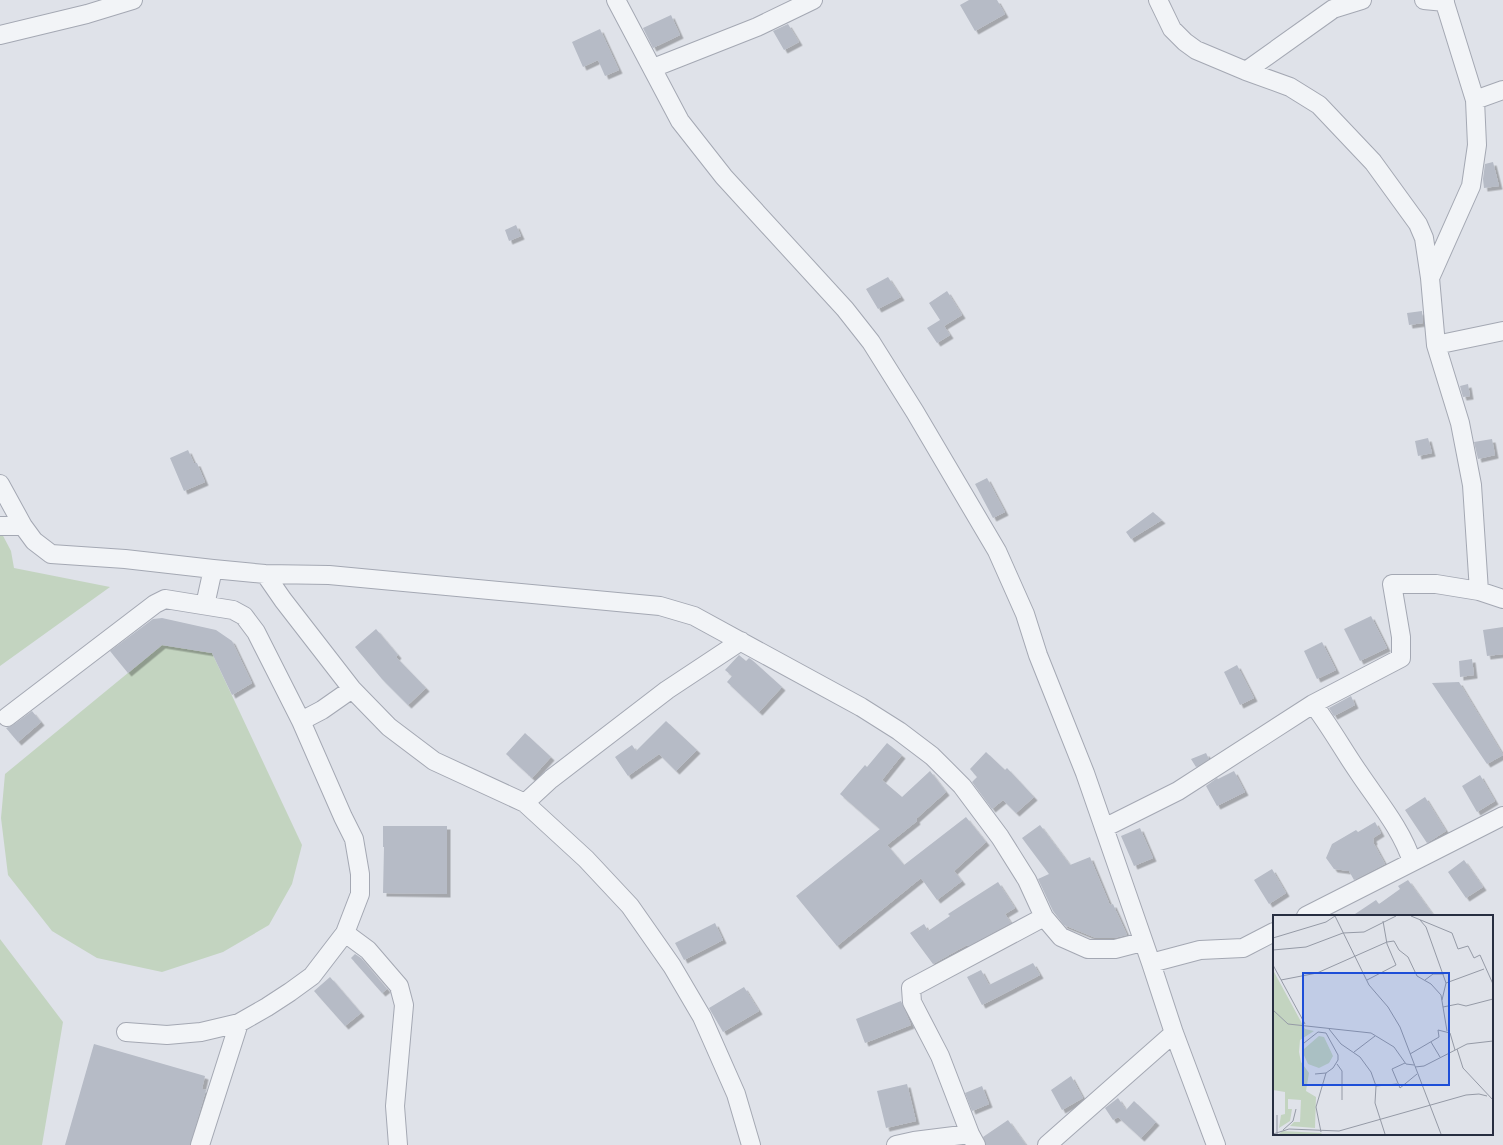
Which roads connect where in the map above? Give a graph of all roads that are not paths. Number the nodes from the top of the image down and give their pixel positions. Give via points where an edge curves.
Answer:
1 (133, 0) edge
2 (616, 0) edge
3 (813, 0) edge
4 (1158, 0) edge
5 (1362, 0) edge
6 (1424, 0) edge
7 (1444, 1) edge
8 (0, 35) edge
9 (653, 68) junction
10 (1246, 71) junction
11 (1503, 90) edge
12 (1475, 100) junction
13 (1430, 278) junction
14 (1503, 331) edge
15 (1436, 345) junction
16 (0, 484) edge
17 (0, 526) edge
18 (23, 526) junction
19 (213, 569) junction
20 (266, 574) junction
21 (1479, 591) junction
22 (1503, 599) edge
23 (205, 605) junction
24 (741, 641) junction
25 (352, 690) junction
26 (1313, 704) junction
27 (6, 717) dead end
28 (301, 721) junction
29 (525, 803) junction
30 (1503, 816) edge
31 (1104, 828) junction
32 (1412, 862) junction
33 (1308, 915) edge
34 (1044, 917) junction
35 (1273, 932) edge
36 (345, 933) junction
37 (1142, 942) junction
38 (1151, 963) junction
39 (239, 1023) junction
40 (126, 1032) dead end
41 (1174, 1033) junction
42 (973, 1139) edge
43 (200, 1145) edge
44 (398, 1145) edge
45 (751, 1145) edge
46 (896, 1145) edge
47 (1046, 1145) edge
48 (1216, 1145) edge

1 - 8 street
2 - 9 street
3 - 9 street via 757,27
4 - 10 street via 1172,29 1185,42 1196,50
5 - 10 street via 1333,9
6 - 7 street
7 - 12 street
9 - 31 street via 680,120 724,177 845,309 871,342 915,412 997,551 1025,614 1038,655
10 - 13 street via 1290,87 1319,105 1373,162 1418,224 1424,238
11 - 12 street
12 - 13 street via 1476,145 1472,186
13 - 15 street
14 - 15 street
15 - 21 street via 1460,423 1472,484
16 - 18 street
17 - 18 street
18 - 19 street via 34,541 51,554
19 - 20 street
19 - 23 street
20 - 24 street via 329,575 660,606 694,616
20 - 25 street
21 - 22 street
21 - 26 street via 1436,584 1392,584 1401,637 1401,658
23 - 27 street via 165,599 155,604
23 - 28 street via 233,610 244,616 256,632
24 - 29 street via 667,690 551,779
24 - 34 street via 861,706 932,756 962,786 1000,837 1027,880
25 - 28 street
25 - 29 street via 389,727 434,761
26 - 31 street via 1178,791
26 - 32 street via 1397,830
28 - 36 street via 354,839 358,856 360,894
29 - 45 street via 586,859 630,906 672,966 702,1017 736,1094
30 - 32 street
31 - 37 street
32 - 33 street
34 - 37 street via 1061,937 1088,949 1115,949
34 - 42 street via 911,988 912,1002 940,1056
35 - 38 street via 1242,948 1200,950
36 - 39 street via 312,976
36 - 44 street via 368,950 398,986 404,1005 395,1106
37 - 38 street
38 - 41 street
39 - 40 street via 201,1032 168,1035
39 - 43 street
41 - 47 street
41 - 48 street
42 - 46 street via 914,1140

